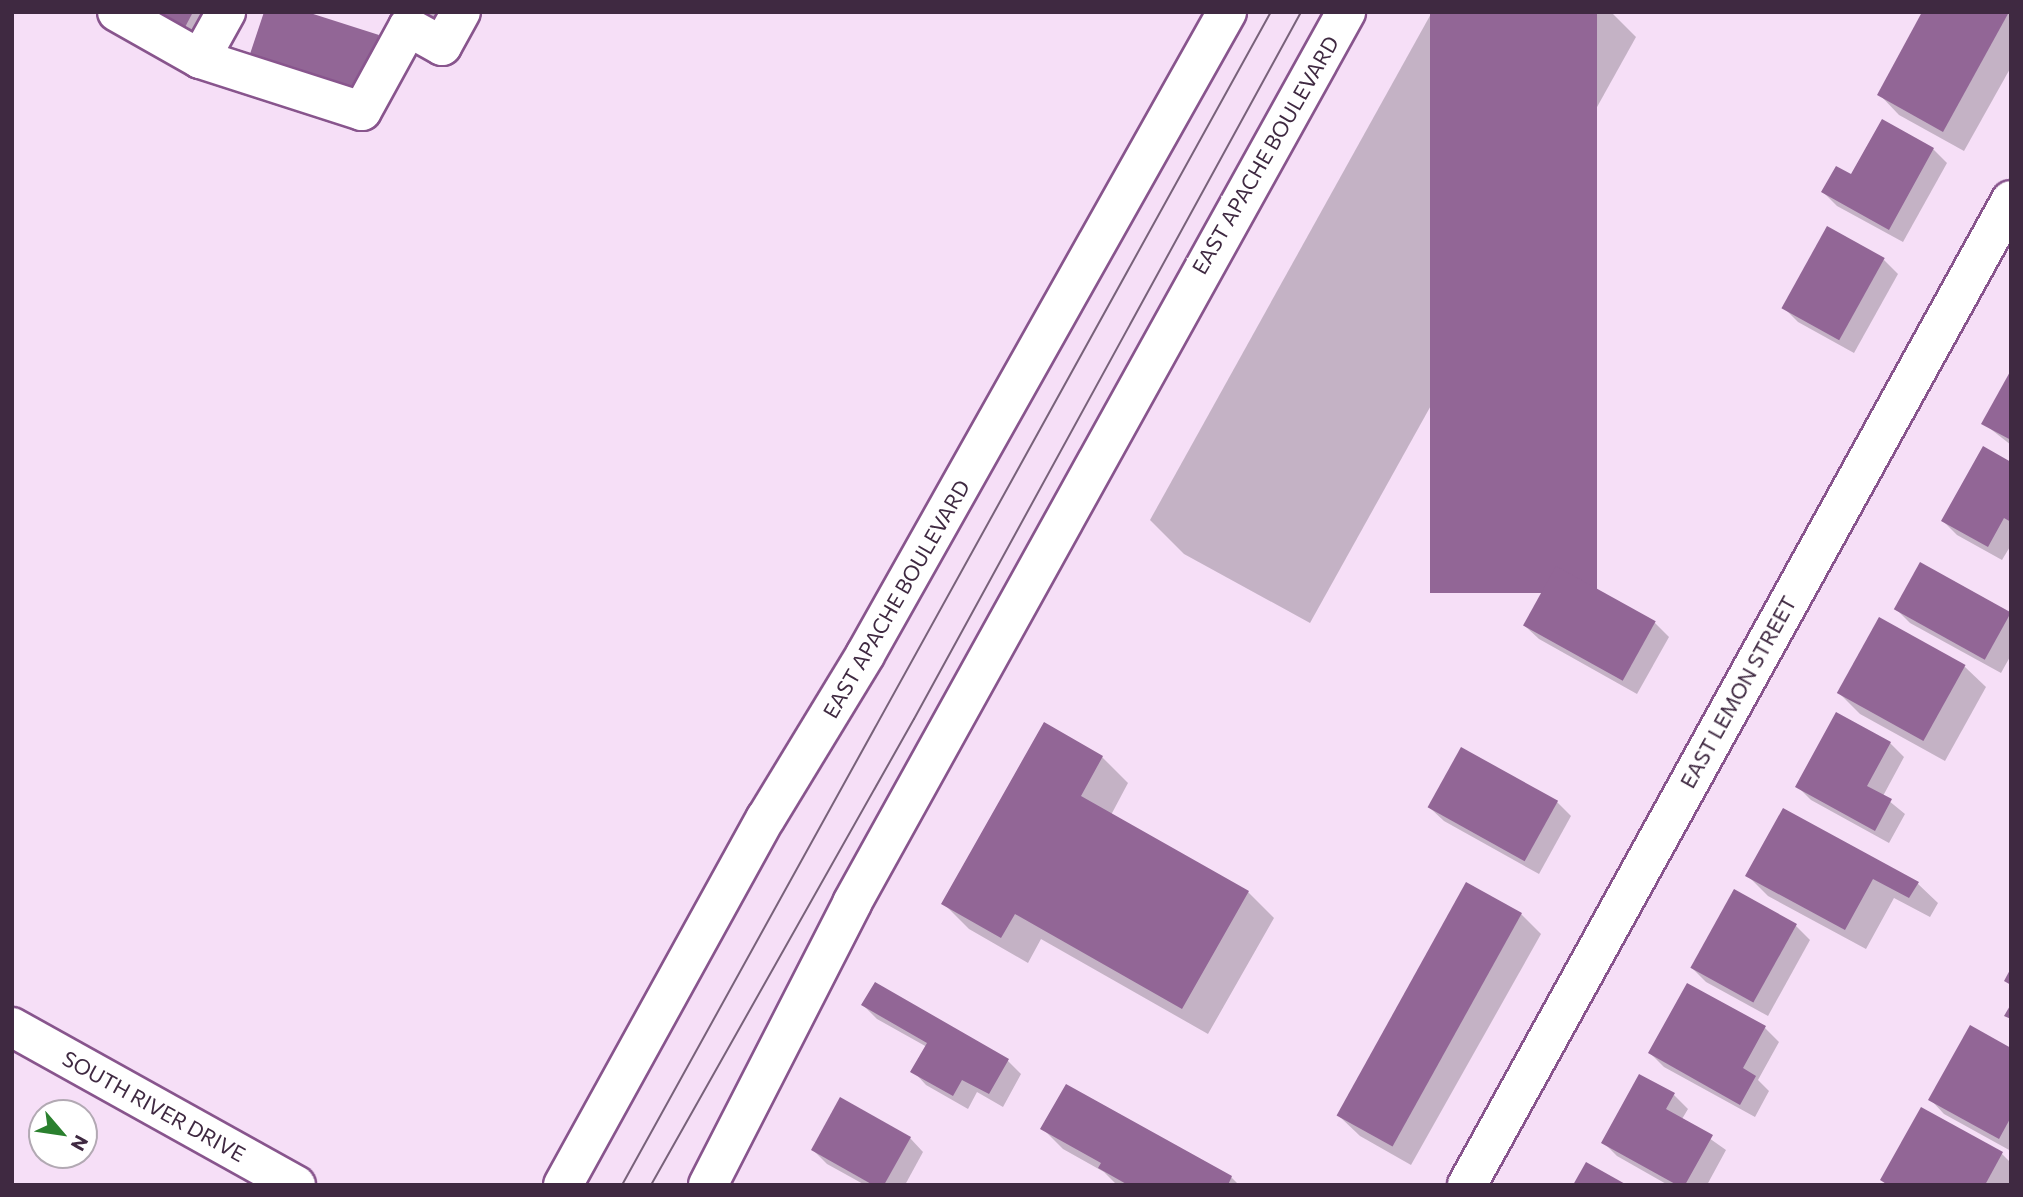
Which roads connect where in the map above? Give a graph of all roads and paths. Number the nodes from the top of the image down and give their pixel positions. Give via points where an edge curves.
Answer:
1 (117, 12) edge
2 (226, 12) edge
3 (461, 12) edge
4 (1227, 12) edge
5 (1346, 12) edge
6 (200, 59) junction
7 (2011, 200) edge
8 (12, 1027) edge
9 (296, 1185) edge
10 (563, 1185) edge
11 (708, 1185) edge
12 (1467, 1185) edge

1 - 6 main road
2 - 6 main road
3 - 6 main road via 442,46 408,27 362,111
4 - 10 main road, EAST APACHE BOULEVARD via 865,655 766,818
5 - 11 main road, EAST APACHE BOULEVARD via 852,903
7 - 12 main road, EAST LEMON STREET
8 - 9 main road, SOUTH RIVER DRIVE

